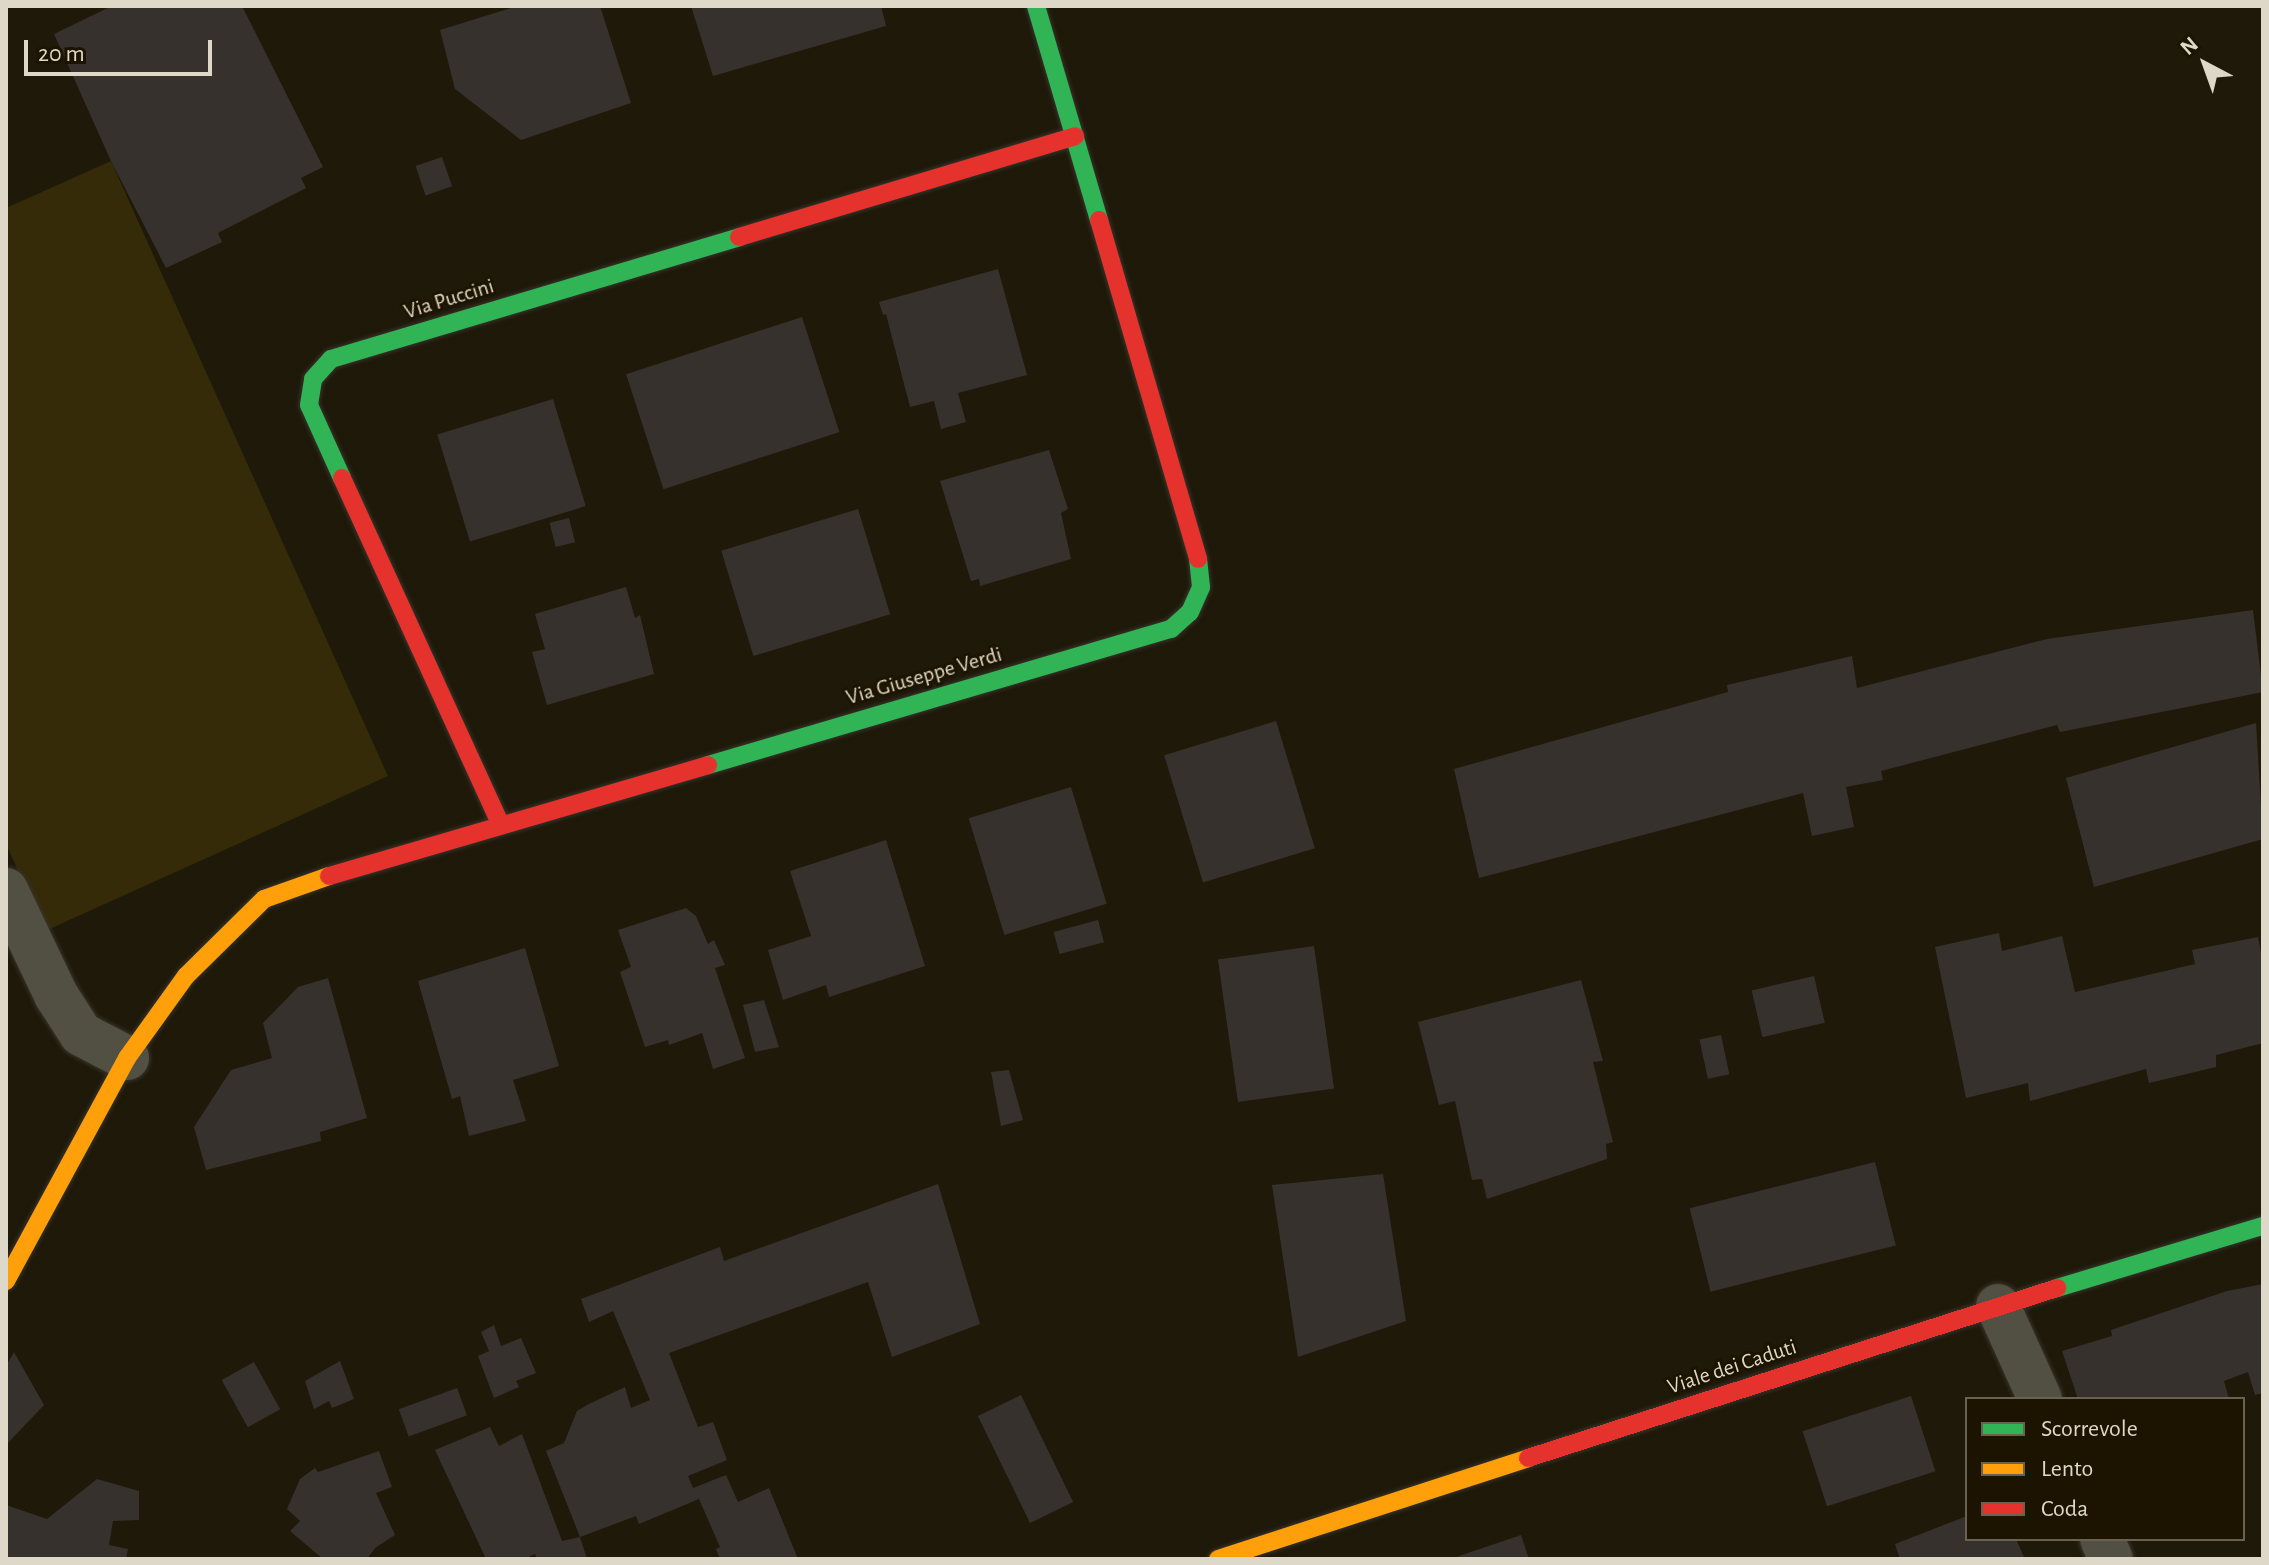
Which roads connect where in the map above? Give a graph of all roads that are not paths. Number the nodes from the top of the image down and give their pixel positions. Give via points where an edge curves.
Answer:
1 (1036, 6) edge
2 (1075, 136) junction
3 (501, 825) junction
4 (6, 890) edge
5 (127, 1058) junction
6 (2263, 1226) edge
7 (6, 1281) edge
8 (1998, 1306) junction
9 (2039, 1397) edge
10 (1218, 1559) edge

1 - 2 street, Via Giuseppe Verdi
2 - 3 street, Via Giuseppe Verdi via 1202,571 1190,612 1171,629
2 - 3 street, Via Puccini via 331,359 313,379 309,405
3 - 5 street, Via Giuseppe Verdi via 264,899 186,976
4 - 5 street via 56,995 81,1034
5 - 7 street, Via Giuseppe Verdi
6 - 8 street, Viale dei Caduti
8 - 9 street
8 - 10 street, Viale dei Caduti

